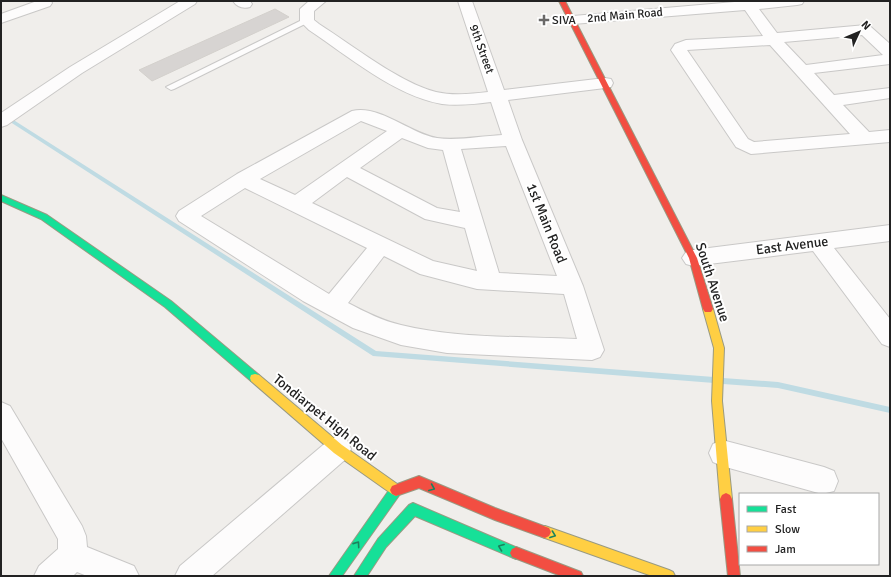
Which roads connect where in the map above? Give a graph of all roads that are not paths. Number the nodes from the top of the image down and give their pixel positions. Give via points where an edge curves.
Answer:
1 (190, 1) edge
2 (319, 1) edge
3 (465, 1) edge
4 (562, 1) edge
5 (790, 1) edge
6 (45, 3) dead end
7 (749, 5) junction
8 (1, 19) edge
9 (573, 20) junction
10 (307, 21) junction
11 (773, 39) junction
12 (890, 53) edge
13 (890, 59) edge
14 (801, 70) junction
15 (605, 83) junction
16 (170, 87) dead end
17 (890, 94) edge
18 (499, 96) junction
19 (830, 101) junction
20 (1, 121) edge
21 (399, 131) junction
22 (890, 136) edge
23 (865, 139) junction
24 (513, 140) junction
25 (450, 144) junction
26 (346, 168) junction
27 (244, 180) junction
28 (1, 198) edge
29 (297, 204) junction
30 (473, 222) junction
31 (890, 233) edge
32 (818, 242) junction
33 (380, 246) junction
34 (693, 258) junction
35 (491, 281) junction
36 (572, 286) junction
37 (333, 306) junction
38 (889, 333) edge
39 (1, 414) edge
40 (338, 449) junction
41 (722, 453) junction
42 (824, 481) dead end
43 (396, 490) junction
44 (71, 555) junction
45 (49, 576) edge
46 (124, 576) edge
47 (190, 576) edge
48 (335, 576) edge
49 (360, 576) edge
50 (575, 576) edge
51 (669, 576) edge
52 (734, 576) edge

1 - 20 street via 76,70
2 - 10 street via 308,9
3 - 18 street, 9th Street
4 - 9 street, South Avenue
5 - 7 street, 2nd Main Road
6 - 8 street
7 - 9 street, 2nd Main Road
7 - 11 street
9 - 15 street, South Avenue
10 - 16 lane
10 - 18 street via 383,71 426,94 445,99 467,100
11 - 12 street via 866,30
11 - 14 street
11 - 23 street via 686,45 679,50 742,143 751,148
13 - 14 street
14 - 19 street
15 - 18 street
15 - 34 street, South Avenue
17 - 19 street
18 - 24 street, 1st Main Road
19 - 23 street
21 - 25 street via 434,144
21 - 26 street
21 - 27 street via 358,115
22 - 23 street
24 - 25 street
24 - 36 street, 1st Main Road
25 - 30 street
26 - 29 street
26 - 30 street via 432,214
27 - 29 street
27 - 37 street via 186,216 311,295
28 - 40 street, Tondiarpet High Road via 44,216 168,304
29 - 33 street
30 - 35 street
31 - 32 street, East Avenue
32 - 34 street, East Avenue
32 - 38 street
33 - 35 street via 428,268
33 - 37 street
34 - 41 street, South Avenue via 719,348 717,402
35 - 36 street
36 - 37 street, 1st Main Road via 592,350 447,343 401,335 361,321
39 - 44 street via 72,536
40 - 43 street, Tondiarpet High Road
40 - 47 street
41 - 42 street
41 - 52 street, South Avenue
48 -> 43 street
43 -> 51 street via 419,482 495,514
44 - 45 street via 67,563
44 - 46 street
50 -> 49 street via 492,544 413,509 382,543

